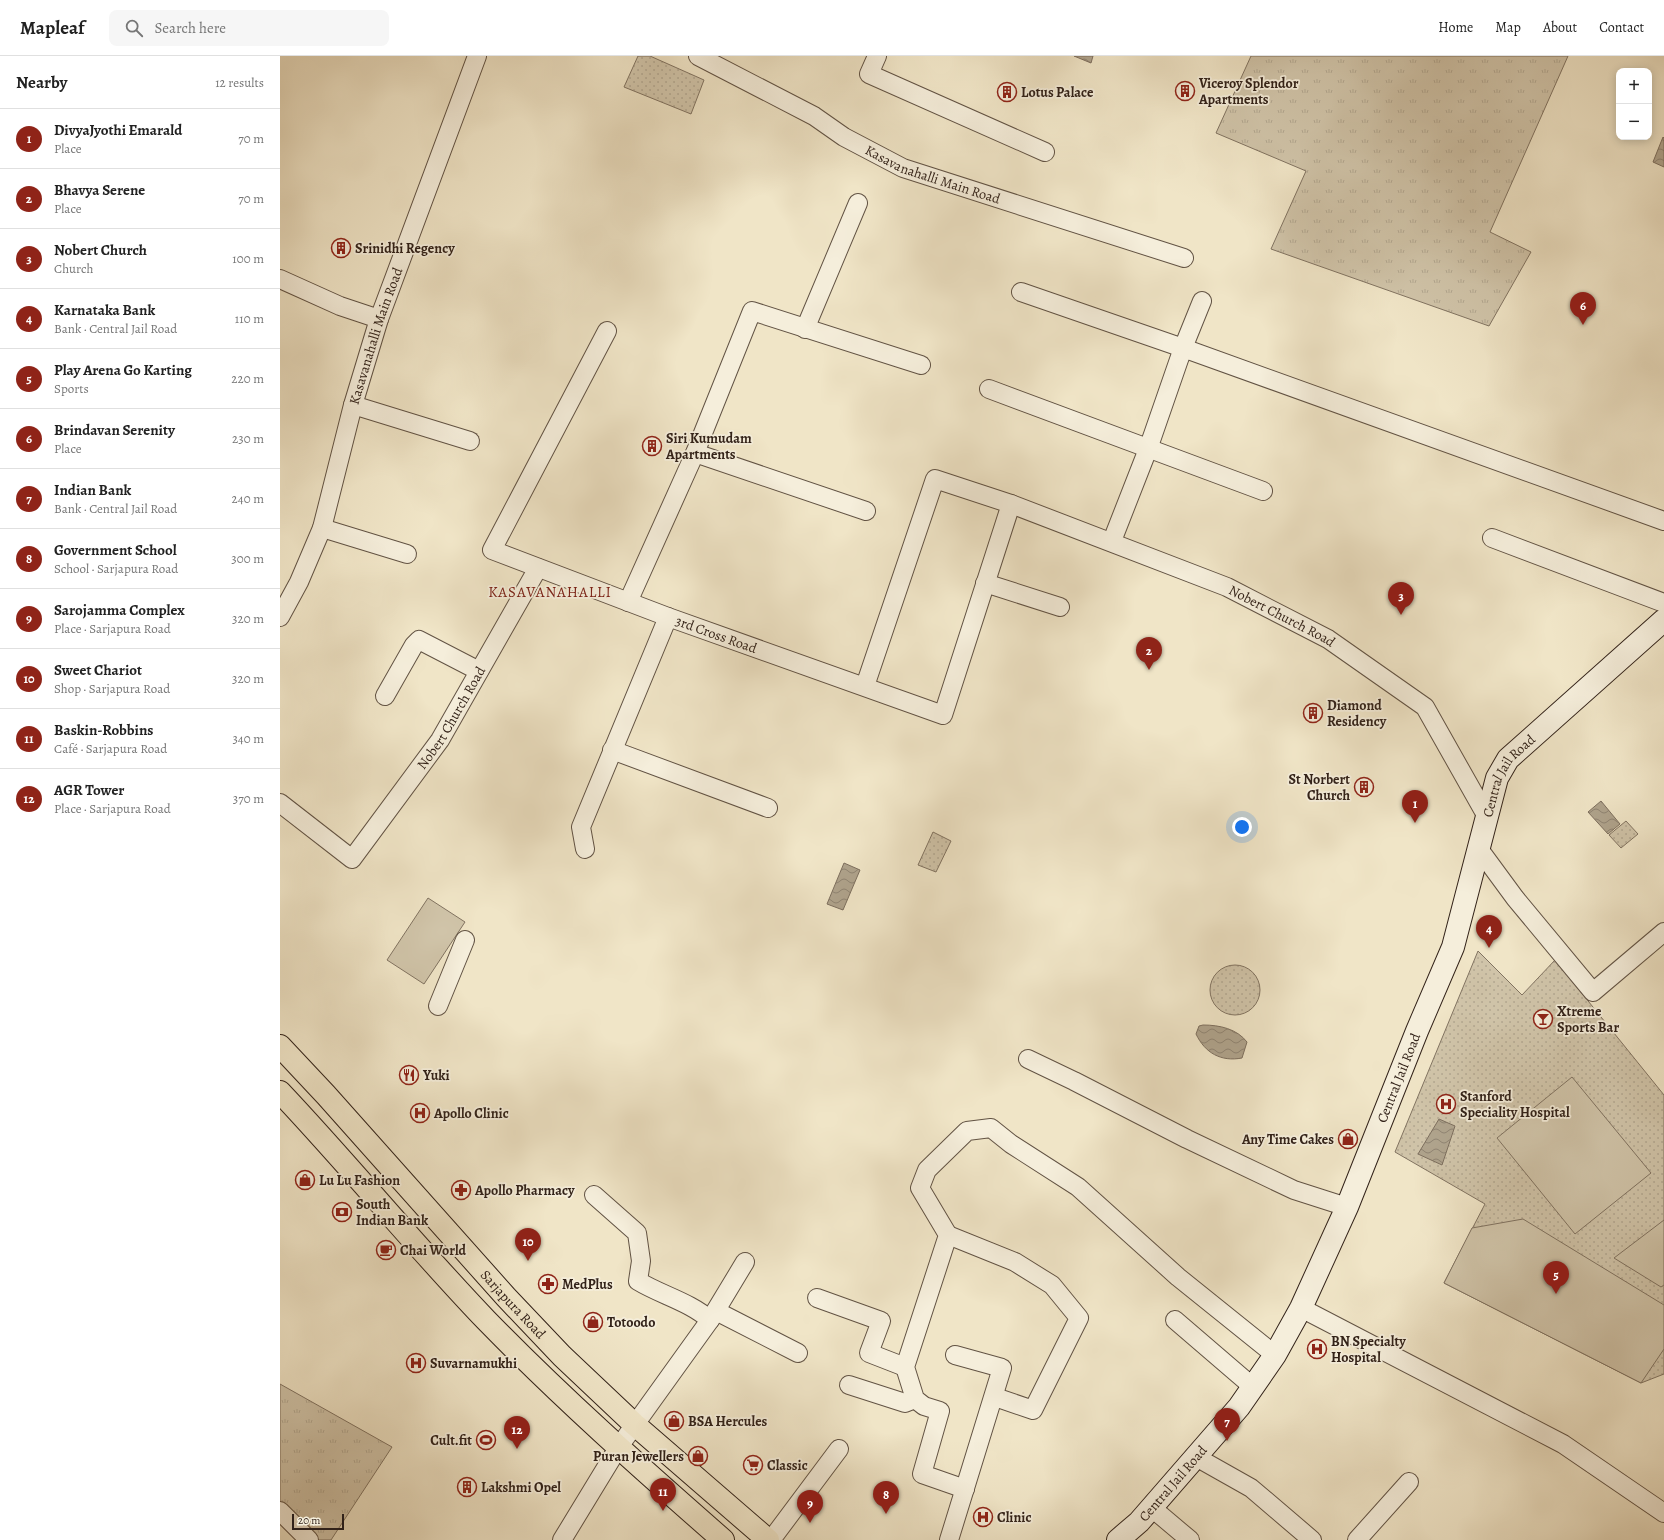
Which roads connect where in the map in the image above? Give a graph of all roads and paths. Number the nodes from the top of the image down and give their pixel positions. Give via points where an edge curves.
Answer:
1 (477, 56) edge
2 (698, 56) edge
3 (877, 56) edge
4 (1045, 152) dead end
5 (858, 203) dead end
6 (1184, 258) dead end
7 (280, 279) edge
8 (1021, 292) dead end
9 (1202, 300) dead end
10 (379, 319) junction
11 (805, 329) junction
12 (607, 331) dead end
13 (1183, 348) junction
14 (921, 365) dead end
15 (988, 389) dead end
16 (353, 405) junction
17 (470, 441) dead end
18 (1148, 449) junction
19 (695, 453) junction
20 (1263, 491) dead end
21 (1011, 504) junction
22 (866, 511) dead end
23 (1664, 521) edge
24 (322, 528) junction
25 (1492, 538) dead end
26 (1112, 541) junction
27 (407, 554) dead end
28 (538, 568) junction
29 (984, 583) junction
30 (628, 602) junction
31 (1664, 602) edge
32 (1060, 607) dead end
33 (280, 617) edge
34 (668, 617) junction
35 (1664, 620) edge
36 (479, 671) junction
37 (865, 686) junction
38 (385, 696) dead end
39 (612, 750) junction
40 (280, 803) edge
41 (768, 808) dead end
42 (1486, 815) junction
43 (585, 849) dead end
44 (1479, 850) junction
45 (1664, 932) edge
46 (465, 940) dead end
47 (438, 1006) dead end
48 (280, 1046) edge
49 (1028, 1059) dead end
50 (280, 1092) edge
51 (326, 1095) junction
52 (305, 1118) junction
53 (594, 1195) dead end
54 (1347, 1207) junction
55 (948, 1235) junction
56 (745, 1262) dead end
57 (817, 1298) dead end
58 (1301, 1308) junction
59 (713, 1316) junction
60 (1175, 1320) dead end
61 (798, 1353) dead end
62 (955, 1355) dead end
63 (1275, 1356) junction
64 (905, 1367) junction
65 (849, 1385) dead end
66 (1253, 1387) junction
67 (995, 1396) junction
68 (915, 1399) junction
69 (634, 1424) junction
70 (618, 1448) junction
71 (839, 1449) dead end
72 (1196, 1457) junction
73 (1409, 1482) dead end
74 (965, 1489) junction
75 (1152, 1508) junction
76 (280, 1511) edge
77 (1664, 1513) edge
78 (309, 1540) edge
79 (562, 1540) edge
80 (723, 1540) edge
81 (770, 1540) edge
82 (949, 1540) edge
83 (1118, 1540) edge
84 (1190, 1540) edge
85 (1312, 1540) edge
86 (1357, 1540) edge

1 - 10 street, Kasavanahalli Main Road
2 - 6 street, Kasavanahalli Main Road via 814,116 844,137 903,168
3 - 4 street via 870,74
5 - 11 street
7 - 10 street via 340,306
8 - 13 street
9 - 13 street
10 - 16 street, Kasavanahalli Main Road
11 - 14 street
11 - 19 street via 752,311
12 - 28 street, 3rd Cross Road via 492,550
13 - 18 street
13 - 23 street
15 - 18 street
16 - 17 street
16 - 24 street, Kasavanahalli Main Road
18 - 20 street
18 - 26 street
19 - 22 street
19 - 30 street
21 - 26 street, Nobert Church Road
21 - 29 street
21 - 37 street, Nobert Church Road via 936,479
24 - 27 street
24 - 33 street, Kasavanahalli Main Road via 299,582
25 - 31 street
26 - 42 street, Nobert Church Road via 1228,587 1328,639 1425,708
28 - 30 street, 3rd Cross Road
28 - 36 street, Nobert Church Road
29 - 32 street
29 - 37 street, 3rd Cross Road via 943,715
30 - 34 street, 3rd Cross Road
34 - 37 street, 3rd Cross Road
34 - 39 street
35 - 42 main road, Central Jail Road via 1508,759 1497,778
36 - 38 street via 418,640
36 - 40 street, Nobert Church Road via 440,740 352,858
39 - 41 street
39 - 43 street via 581,827
42 - 44 main road, Central Jail Road
44 - 45 street via 1593,992
44 - 54 main road, Central Jail Road via 1453,947
46 - 47 street
48 - 51 main road, Sarjapura Road
49 - 54 street via 1294,1190
50 - 52 main road
51 - 52 main road
51 - 69 main road, Sarjapura Road via 506,1297 562,1356
52 - 70 main road via 485,1318
53 - 59 street via 637,1233 641,1260 638,1281 650,1289
54 - 58 main road, Central Jail Road
55 - 63 street via 920,1188 927,1170 967,1131 991,1128 1011,1144 1078,1187 1178,1277
55 - 64 street
55 - 67 street via 1015,1262 1052,1285 1079,1318 1033,1410
56 - 59 street
57 - 64 street via 881,1321 869,1353
58 - 63 main road, Central Jail Road
58 - 77 street via 1563,1444
59 - 61 street
59 - 69 street
60 - 66 street
62 - 67 street via 1002,1368
63 - 66 main road, Central Jail Road
64 - 68 street
65 - 68 street via 905,1403
66 - 72 main road, Central Jail Road
67 - 74 street
68 - 74 street via 924,1406 940,1411 922,1474
69 - 70 street
69 - 81 main road, Sarjapura Road
70 - 79 street
70 - 80 main road
71 - 81 street
72 - 75 main road, Central Jail Road
72 - 85 street via 1251,1488
73 - 86 street
74 - 82 street
75 - 83 main road, Central Jail Road
75 - 84 street
76 - 78 street

